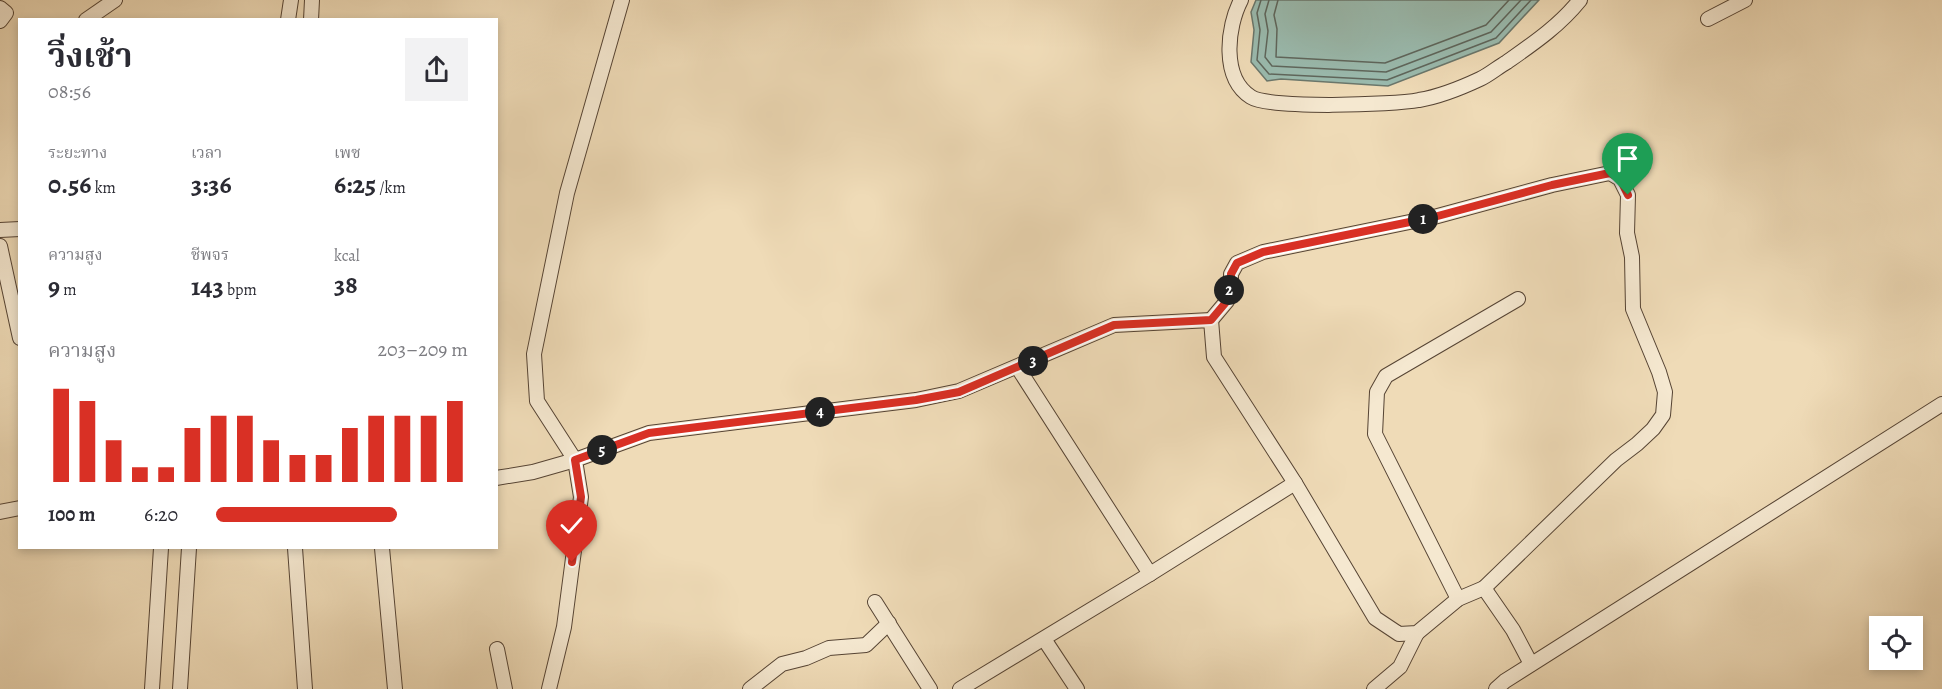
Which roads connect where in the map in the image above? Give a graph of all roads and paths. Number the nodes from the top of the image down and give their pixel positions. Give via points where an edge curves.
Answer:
1 (115, 0) edge
2 (291, 0) edge
3 (312, 0) edge
4 (622, 0) edge
5 (1241, 0) edge
6 (1580, 0) edge
7 (1745, 0) edge
8 (0, 8) edge
9 (89, 18) edge
10 (288, 18) edge
11 (311, 18) edge
12 (1708, 19) dead end
13 (0, 21) edge
14 (18, 229) edge
15 (0, 230) edge
16 (0, 246) edge
17 (1518, 299) dead end
18 (1211, 320) junction
19 (18, 329) edge
20 (1018, 368) junction
21 (1942, 404) edge
22 (575, 460) junction
23 (498, 478) edge
24 (1295, 483) junction
25 (18, 508) edge
26 (0, 512) edge
27 (161, 549) edge
28 (189, 549) edge
29 (295, 549) edge
30 (382, 549) edge
31 (1150, 574) junction
32 (1484, 588) junction
33 (1458, 599) junction
34 (875, 602) dead end
35 (889, 623) junction
36 (1418, 633) junction
37 (1044, 639) junction
38 (497, 649) dead end
39 (1531, 664) junction
40 (152, 689) edge
41 (180, 689) edge
42 (306, 689) edge
43 (395, 689) edge
44 (505, 689) edge
45 (549, 689) edge
46 (750, 689) edge
47 (930, 689) edge
48 (960, 689) edge
49 (1077, 689) edge
50 (1374, 689) edge
51 (1496, 689) edge

1 - 9 street
2 - 10 street
3 - 11 street
4 - 22 street via 567,193 534,354 537,401
5 - 6 street via 1229,47 1234,80 1251,97 1281,103 1382,105 1421,100 1481,79 1540,39
7 - 12 street
8 - 13 street via 6,13
14 - 15 street
16 - 19 street
17 - 33 street via 1386,376 1377,392 1375,434
18 - 20 street via 1114,325
18 - 24 street via 1214,357
18 - 32 street via 1227,301 1231,274 1237,263 1263,252 1434,217 1610,173 1620,179 1628,195 1633,309 1665,392 1663,415 1653,429
20 - 22 street via 959,392 649,433
20 - 31 street
21 - 39 street
22 - 23 street
22 - 45 street via 581,497 564,627
24 - 31 street
24 - 36 street via 1375,618 1399,634
25 - 26 street
27 - 40 street
28 - 41 street
29 - 42 street
30 - 43 street
31 - 37 street
32 - 33 street
32 - 39 street
33 - 36 street
34 - 35 street
35 - 46 street via 866,645 829,648 782,664
35 - 47 street
36 - 50 street via 1400,667
37 - 48 street
37 - 49 street
38 - 44 street
39 - 51 street

